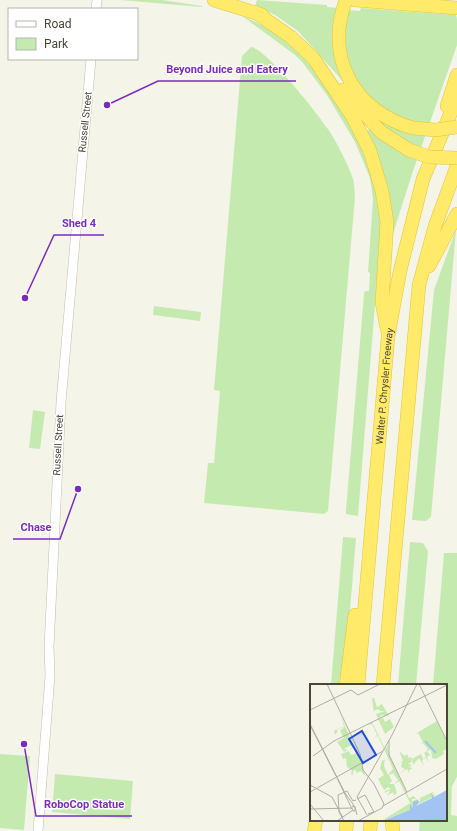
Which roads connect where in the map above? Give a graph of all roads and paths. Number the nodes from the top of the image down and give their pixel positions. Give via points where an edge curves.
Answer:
1 (214, 0) edge
2 (346, 0) edge
3 (360, 0) edge
4 (456, 8) edge
5 (255, 12) junction
6 (91, 60) edge
7 (457, 75) edge
8 (457, 98) edge
9 (457, 127) edge
10 (433, 151) junction
11 (457, 158) edge
12 (457, 166) edge
13 (457, 214) edge
14 (419, 285) junction
15 (388, 337) junction
16 (369, 554) junction
17 (390, 607) junction
18 (346, 684) edge
19 (358, 684) edge
20 (383, 684) edge
21 (388, 684) edge
22 (316, 821) edge
23 (347, 821) edge
24 (371, 821) edge
25 (392, 821) edge
26 (38, 831) edge
27 (314, 831) edge
28 (346, 831) edge
29 (370, 831) edge
30 (393, 831) edge

1 - 5 highway
2 - 9 highway, bridge via 341,16 339,43 349,80 359,94 372,108 390,120 413,128 435,130
3 - 4 highway
5 - 11 highway, bridge via 276,22 302,42 378,130 391,140 429,157
5 - 15 highway via 291,37 314,60 352,116 370,151 382,191 387,222 382,303
6 - 26 street, Russell Street via 61,402 49,648 50,676
7 - 10 highway
8 - 10 highway, Walter P. Chrysler Freeway
10 - 15 highway, Walter P. Chrysler Freeway via 406,245
12 - 14 highway via 435,226
13 - 14 highway
14 - 17 highway
15 - 16 highway, Walter P. Chrysler Freeway
16 - 18 highway via 358,597
16 - 19 highway, Walter P. Chrysler Freeway
17 - 20 highway
17 - 21 highway
22 - 27 highway
23 - 28 highway
24 - 29 highway
25 - 30 highway

